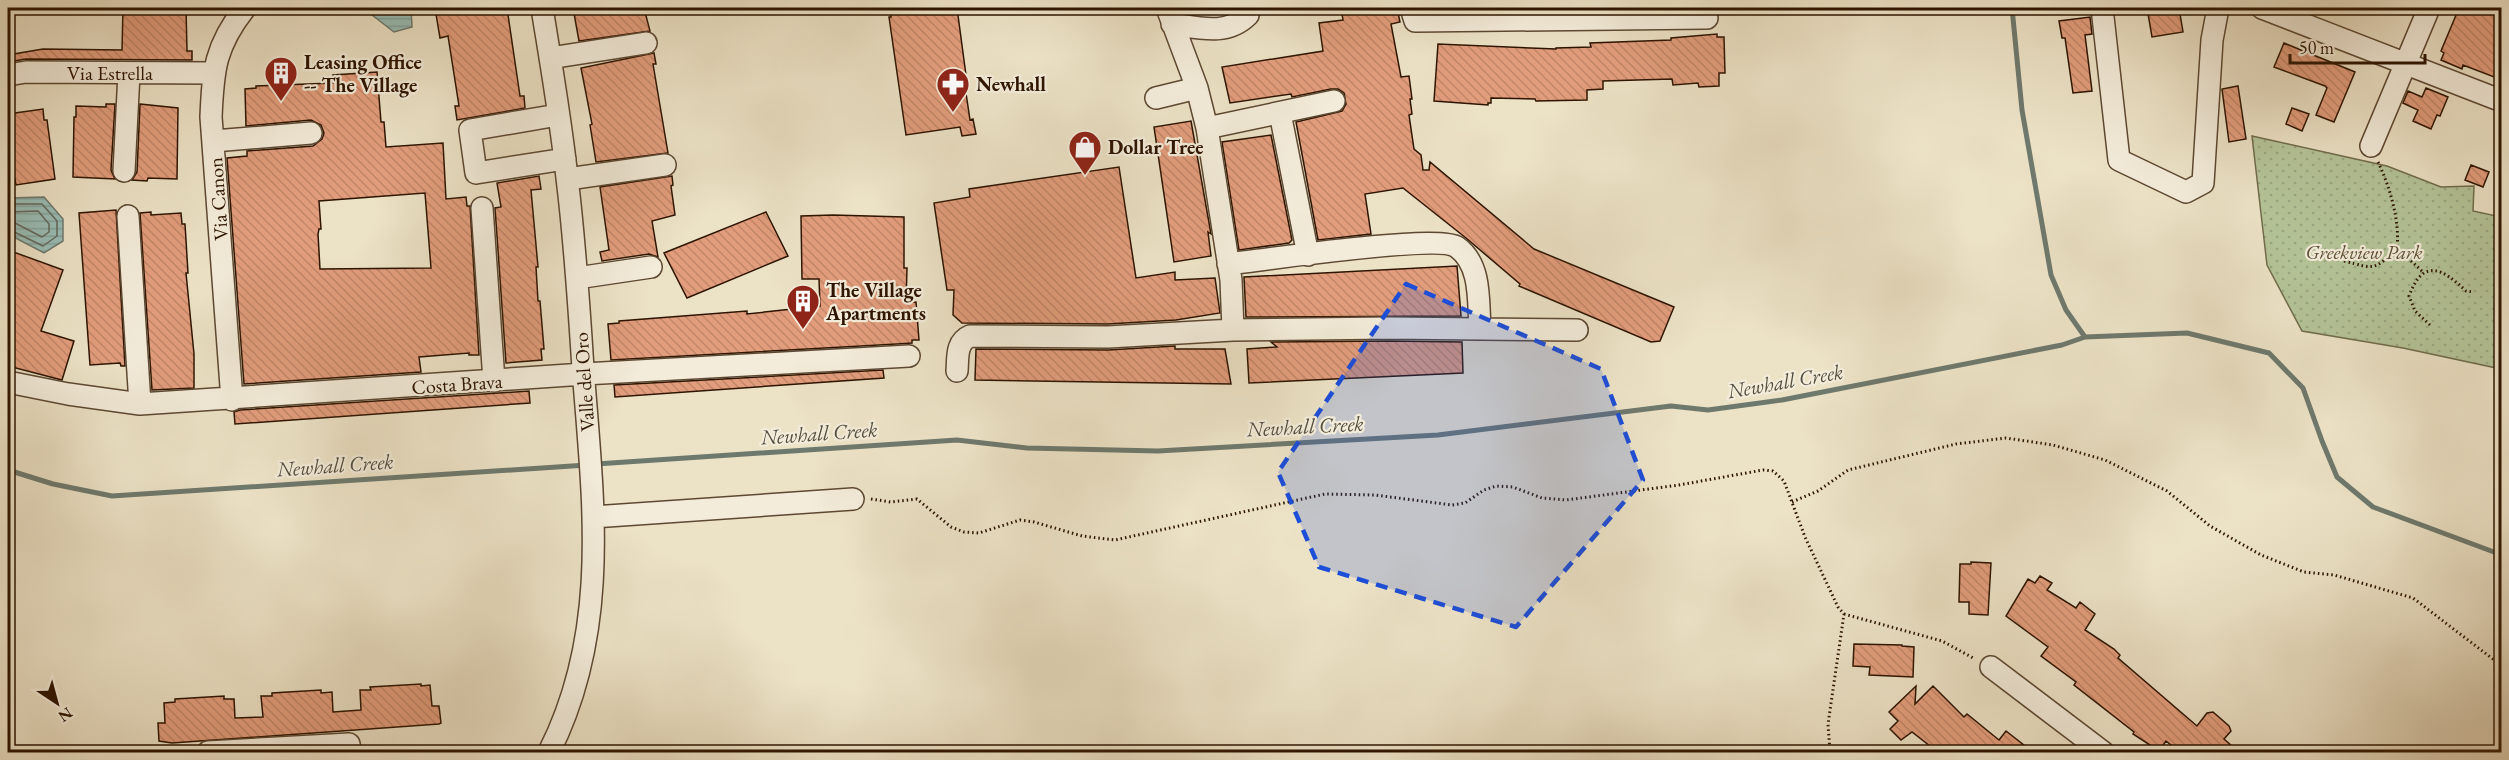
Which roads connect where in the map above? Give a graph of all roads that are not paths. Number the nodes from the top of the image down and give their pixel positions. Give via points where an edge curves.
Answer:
1 (246, 8) edge
2 (542, 8) edge
3 (1246, 8) edge
4 (1411, 8) edge
5 (2102, 8) edge
6 (2218, 8) edge
7 (2262, 8) edge
8 (2429, 8) edge
9 (1584, 11) edge
10 (1170, 16) edge
11 (1707, 18) dead end
12 (646, 43) dead end
13 (550, 58) junction
14 (2406, 64) junction
15 (129, 73) junction
16 (213, 73) junction
17 (8, 75) edge
18 (1197, 87) junction
19 (1156, 98) dead end
20 (1334, 101) dead end
21 (2502, 101) edge
22 (1280, 112) junction
23 (558, 115) junction
24 (1208, 128) junction
25 (311, 133) dead end
26 (214, 141) junction
27 (2371, 146) road end
28 (665, 165) dead end
29 (566, 169) junction
30 (124, 171) dead end
31 (482, 208) dead end
32 (128, 216) dead end
33 (1308, 255) junction
34 (1228, 264) junction
35 (651, 267) dead end
36 (577, 278) junction
37 (1479, 329) junction
38 (1233, 330) junction
39 (1577, 330) dead end
40 (909, 356) dead end
41 (957, 371) dead end
42 (584, 374) junction
43 (494, 381) junction
44 (8, 382) edge
45 (232, 400) junction
46 (140, 404) junction
47 (852, 499) road end
48 (592, 512) junction
49 (1991, 667) road end
50 (208, 753) edge
51 (350, 753) edge
52 (549, 753) edge
53 (2103, 753) edge

1 - 16 street, Via Canon via 233,23
2 - 13 street, Valle del Oro
3 - 10 street via 1248,15 1239,25 1220,30
4 - 9 street via 1415,21
5 - 6 street via 2119,160 2186,192 2203,183 2212,40
7 - 14 street
8 - 14 street
9 - 11 street via 1609,18
10 - 18 street
12 - 13 street
13 - 23 street, Valle del Oro
14 - 21 street
14 - 27 street
15 - 16 street, Via Estrella
15 - 17 street, Via Estrella
15 - 30 street
16 - 26 street, Via Canon
18 - 19 street
18 - 24 street
20 - 22 street
22 - 24 street
22 - 33 street
23 - 29 street, Valle del Oro
23 - 29 street via 470,130 476,173
24 - 34 street
25 - 26 street
26 - 45 street, Via Canon
28 - 29 street
29 - 36 street, Valle del Oro
31 - 43 street
32 - 46 street
33 - 34 street
33 - 37 street via 1390,244 1456,246 1471,265 1477,282
34 - 38 street
35 - 36 street
36 - 42 street, Valle del Oro
37 - 38 street
37 - 39 street
38 - 41 street via 1108,337 970,336 960,345
40 - 42 street, Costa Brava
42 - 43 street, Costa Brava
42 - 48 street, Valle del Oro
43 - 45 street, Costa Brava
44 - 46 street, Costa Brava
45 - 46 street, Costa Brava
47 - 48 street
48 - 52 street, Valle del Oro via 594,563 586,641 573,696
49 - 53 street
50 - 51 street via 350,744

